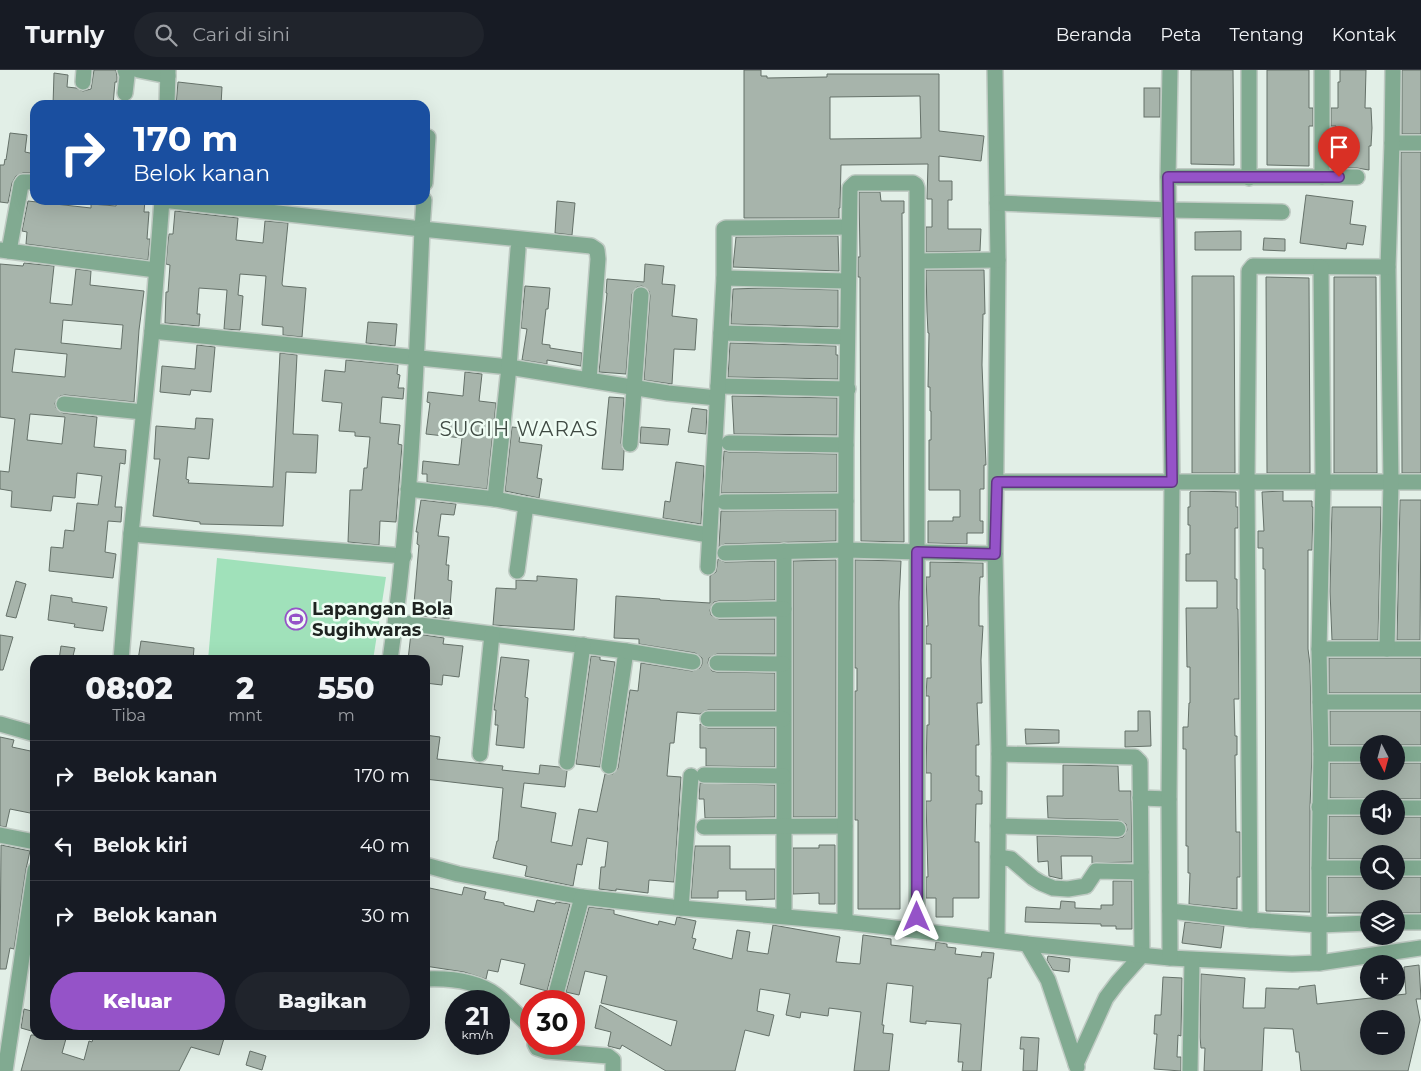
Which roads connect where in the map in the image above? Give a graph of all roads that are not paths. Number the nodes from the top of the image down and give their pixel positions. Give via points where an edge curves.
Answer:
1 (125, 70) edge
2 (138, 70) edge
3 (995, 70) edge
4 (1170, 70) edge
5 (1249, 70) edge
6 (1322, 70) edge
7 (1393, 70) edge
8 (168, 73) edge
9 (125, 93) dead end
10 (166, 100) edge
11 (1392, 143) junction
12 (1421, 143) edge
13 (1168, 177) junction
14 (1322, 177) junction
15 (1357, 177) dead end
16 (1249, 178) junction
17 (30, 182) edge
18 (162, 205) edge
19 (207, 205) edge
20 (424, 205) edge
21 (997, 206) junction
22 (1169, 210) junction
23 (1282, 212) dead end
24 (848, 227) junction
25 (422, 229) junction
26 (518, 249) dead end
27 (5, 250) edge
28 (998, 260) junction
29 (918, 261) junction
30 (1321, 267) junction
31 (1388, 267) junction
32 (156, 270) junction
33 (724, 278) junction
34 (848, 281) junction
35 (641, 295) dead end
36 (152, 330) junction
37 (721, 333) junction
38 (847, 337) junction
39 (416, 358) junction
40 (509, 368) junction
41 (589, 380) junction
42 (634, 388) junction
43 (848, 389) junction
44 (717, 392) junction
45 (64, 404) dead end
46 (143, 412) junction
47 (729, 443) dead end
48 (630, 444) dead end
49 (846, 445) junction
50 (997, 482) junction
51 (1172, 482) junction
52 (1247, 482) junction
53 (1323, 482) junction
54 (1391, 482) junction
55 (1421, 482) edge
56 (408, 489) junction
57 (495, 498) junction
58 (724, 502) dead end
59 (846, 502) junction
60 (526, 505) junction
61 (131, 534) junction
62 (709, 536) junction
63 (846, 550) junction
64 (784, 551) junction
65 (917, 552) junction
66 (725, 553) dead end
67 (995, 554) junction
68 (404, 556) junction
69 (708, 567) dead end
70 (517, 571) dead end
71 (784, 609) junction
72 (719, 610) dead end
73 (396, 622) junction
74 (492, 634) junction
75 (583, 645) junction
76 (1319, 649) junction
77 (1387, 649) junction
78 (1421, 649) edge
79 (626, 652) junction
80 (121, 655) edge
81 (391, 655) edge
82 (693, 662) dead end
83 (717, 663) dead end
84 (784, 664) junction
85 (1320, 702) junction
86 (1421, 702) edge
87 (708, 719) dead end
88 (784, 719) junction
89 (0, 724) edge
90 (30, 733) edge
91 (480, 754) dead end
92 (998, 754) junction
93 (1321, 754) junction
94 (1360, 754) edge
95 (1405, 754) edge
96 (1421, 754) edge
97 (566, 762) dead end
98 (609, 766) dead end
99 (783, 776) junction
100 (1140, 798) junction
101 (1169, 799) junction
102 (1319, 807) junction
103 (1360, 807) edge
104 (1405, 808) edge
105 (1421, 808) edge
106 (785, 826) junction
107 (845, 826) junction
108 (998, 826) junction
109 (704, 827) dead end
110 (1118, 829) dead end
111 (0, 835) edge
112 (30, 841) edge
113 (998, 857) junction
114 (430, 866) edge
115 (1319, 868) junction
116 (1360, 868) edge
117 (1405, 868) edge
118 (1421, 868) edge
119 (1141, 872) junction
120 (582, 897) junction
121 (30, 906) edge
122 (681, 908) junction
123 (1170, 911) junction
124 (784, 916) junction
125 (1250, 920) junction
126 (845, 922) junction
127 (1405, 922) edge
128 (1421, 922) edge
129 (1360, 923) edge
130 (1320, 925) junction
131 (917, 930) junction
132 (998, 940) junction
133 (1027, 944) junction
134 (1421, 948) edge
135 (1142, 955) junction
136 (1170, 958) junction
137 (1192, 960) junction
138 (1319, 963) junction
139 (430, 979) edge
140 (557, 990) edge
141 (520, 1017) edge
142 (585, 1054) edge
143 (1077, 1067) edge
144 (5, 1071) edge
145 (613, 1071) edge
146 (1190, 1071) edge

1 - 9 street
2 - 8 street
3 - 21 street
4 - 13 street
5 - 16 street
6 - 14 street
7 - 11 street
8 - 10 street
11 - 12 street
11 - 31 street
13 - 16 street
13 - 22 street
14 - 15 street
14 - 16 street
17 - 27 street via 21,185
18 - 32 street
19 - 25 street
20 - 25 street
21 - 22 street
21 - 28 street
22 - 23 street
22 - 51 street
24 - 29 street via 852,184 916,185
24 - 33 street via 726,228
24 - 34 street
25 - 39 street
25 - 41 street via 591,246 597,250
26 - 40 street
27 - 32 street
28 - 29 street
28 - 50 street
29 - 65 street
30 - 31 street
30 - 52 street via 1254,266 1249,271
30 - 53 street
31 - 54 street
32 - 36 street
33 - 34 street
33 - 37 street
34 - 38 street
35 - 42 street
36 - 39 street
36 - 46 street
37 - 38 street
37 - 44 street
38 - 43 street
39 - 40 street
39 - 56 street
40 - 41 street
40 - 57 street
41 - 42 street
42 - 44 street
42 - 48 street
43 - 44 street
43 - 49 street
44 - 62 street
45 - 46 street
46 - 61 street
47 - 49 street
49 - 59 street
50 - 51 street
50 - 67 street
51 - 52 street
51 - 101 street
52 - 53 street
52 - 125 street
53 - 54 street
53 - 76 street
54 - 55 street
54 - 77 street
56 - 57 street
56 - 68 street
57 - 60 street
58 - 59 street
59 - 63 street
60 - 62 street
60 - 70 street
61 - 68 street
61 - 80 street
62 - 69 street
63 - 64 street
63 - 65 street
63 - 107 street
64 - 66 street
64 - 71 street
65 - 67 street
65 - 131 street
67 - 92 street
68 - 73 street
71 - 72 street
71 - 84 street
73 - 74 street
73 - 81 street
74 - 75 street
74 - 91 street
75 - 79 street
75 - 97 street
76 - 77 street
76 - 85 street
77 - 78 street
79 - 82 street
79 - 98 street
83 - 84 street
84 - 88 street
85 - 86 street
85 - 93 street
87 - 88 street
88 - 99 street
89 - 90 street
92 - 100 street via 1135,758 1140,762
92 - 108 street
93 - 94 street
93 - 102 street
95 - 96 street
99 - 106 street
99 - 122 street via 698,775
100 - 101 street
100 - 119 street
101 - 123 street
102 - 103 street
102 - 115 street
104 - 105 street
106 - 107 street
106 - 109 street
106 - 124 street
107 - 126 street
108 - 110 street
108 - 113 street
111 - 112 street
113 - 119 street via 1011,859 1033,878 1053,888 1086,886 1096,871
113 - 132 street
114 - 120 street
115 - 116 street
115 - 130 street
117 - 118 street
119 - 135 street
120 - 122 street
120 - 140 street
121 - 144 street
122 - 124 street
123 - 125 street
123 - 136 street
124 - 126 street
125 - 130 street
126 - 131 street
127 - 128 street
129 - 130 street
130 - 138 street
131 - 132 street
132 - 133 street
133 - 135 street
133 - 143 street via 1048,980
134 - 138 street
135 - 136 street
135 - 143 street via 1106,998
136 - 137 street
137 - 138 street
137 - 146 street
139 - 141 street via 454,980 484,988
142 - 145 street via 608,1056 613,1060

